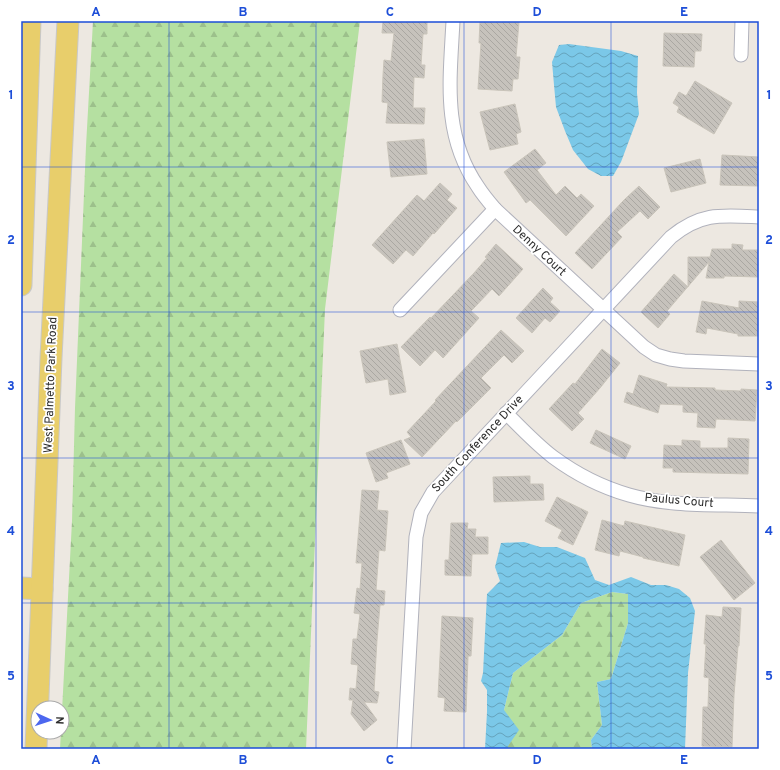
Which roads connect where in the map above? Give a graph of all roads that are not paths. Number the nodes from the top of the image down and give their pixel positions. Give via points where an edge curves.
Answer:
1 (30, 21) edge
2 (68, 21) edge
3 (453, 21) edge
4 (742, 21) edge
5 (741, 54) dead end
6 (495, 209) junction
7 (759, 217) edge
8 (21, 285) edge
9 (400, 310) dead end
10 (602, 310) junction
11 (759, 364) edge
12 (506, 414) junction
13 (759, 506) edge
14 (21, 588) edge
15 (42, 589) junction
16 (36, 749) edge
17 (404, 749) edge

1 - 8 main road
2 - 15 main road, West Palmetto Park Road
3 - 6 street, Denny Court via 449,96 454,130 459,150 471,175
4 - 5 street
6 - 9 street
6 - 10 street, Denny Court
7 - 10 street, South Conference Drive via 717,216 702,219 682,228
10 - 11 street, Denny Court via 656,355 684,361
10 - 12 street, South Conference Drive
12 - 13 street, Paulus Court via 557,460 594,482 618,492 678,503
12 - 17 street, South Conference Drive via 441,482 422,513 416,537
14 - 15 main road
15 - 16 main road, West Palmetto Park Road

